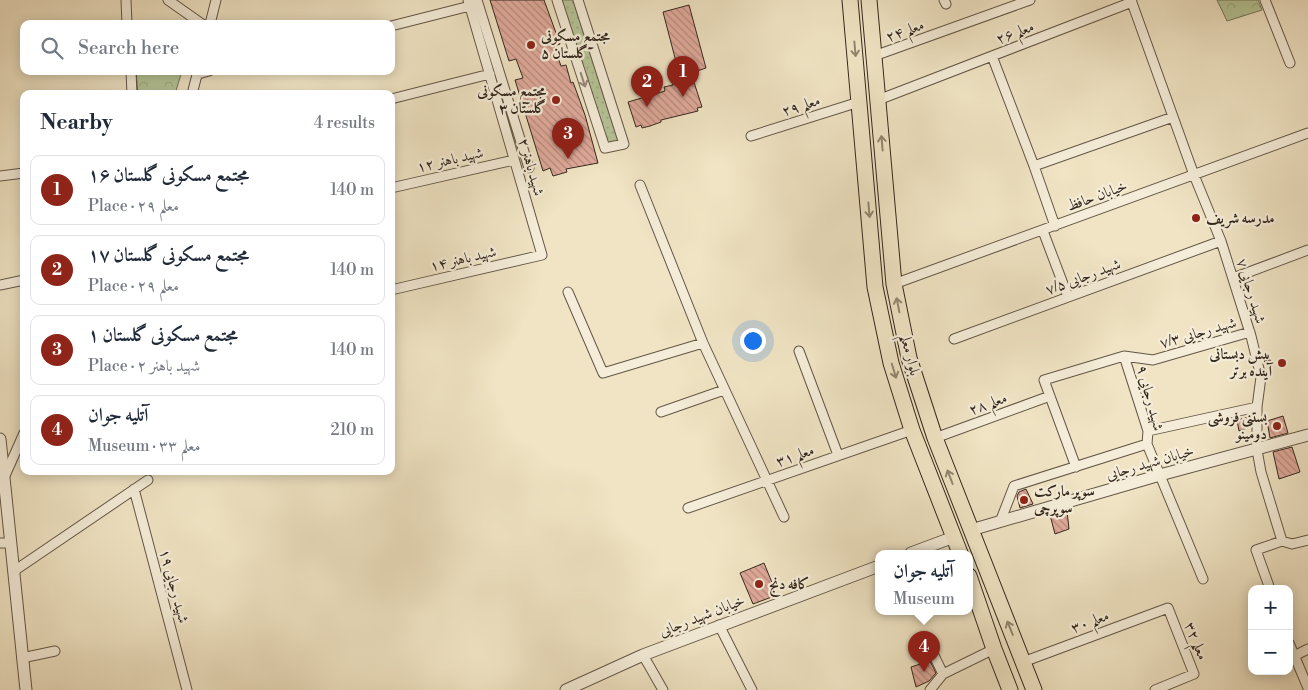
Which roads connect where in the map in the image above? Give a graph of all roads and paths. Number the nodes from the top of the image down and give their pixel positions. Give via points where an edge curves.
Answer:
1 (126, 0) edge
2 (168, 0) edge
3 (216, 0) edge
4 (557, 0) edge
5 (578, 0) edge
6 (850, 0) edge
7 (869, 0) edge
8 (1030, 0) edge
9 (1265, 0) edge
10 (1132, 1) edge
11 (472, 2) edge
12 (128, 20) edge
13 (196, 20) edge
14 (211, 20) edge
15 (395, 25) edge
16 (874, 56) junction
17 (992, 56) junction
18 (1290, 63) dead end
19 (490, 74) junction
20 (131, 75) edge
21 (197, 75) edge
22 (132, 90) edge
23 (193, 90) edge
24 (395, 98) edge
25 (878, 100) junction
26 (860, 102) junction
27 (1174, 117) junction
28 (1308, 133) edge
29 (751, 136) dead end
30 (514, 160) junction
31 (1034, 166) junction
32 (529, 168) dead end
33 (20, 174) edge
34 (1194, 175) junction
35 (0, 176) edge
36 (640, 185) dead end
37 (395, 187) edge
38 (1055, 226) junction
39 (1043, 231) junction
40 (1221, 241) junction
41 (1308, 250) edge
42 (542, 255) joint
43 (1232, 278) junction
44 (20, 281) edge
45 (894, 284) junction
46 (0, 285) edge
47 (395, 289) edge
48 (568, 292) dead end
49 (1068, 297) junction
50 (1250, 332) junction
51 (954, 339) dead end
52 (703, 343) junction
53 (799, 351) dead end
54 (1124, 356) junction
55 (724, 390) junction
56 (1050, 396) junction
57 (1257, 407) junction
58 (661, 412) dead end
59 (912, 430) junction
60 (1148, 431) junction
61 (1308, 434) edge
62 (935, 438) junction
63 (0, 439) edge
64 (20, 442) edge
65 (1147, 444) junction
66 (1257, 450) junction
67 (838, 456) junction
68 (1076, 467) junction
69 (1160, 475) junction
70 (4, 478) junction
71 (148, 480) dead end
72 (766, 480) junction
73 (134, 489) junction
74 (688, 508) dead end
75 (784, 518) dead end
76 (1000, 522) junction
77 (971, 530) junction
78 (954, 536) junction
79 (1308, 540) edge
80 (1282, 541) junction
81 (5, 543) edge
82 (919, 550) edge
83 (959, 550) edge
84 (875, 567) edge
85 (14, 571) junction
86 (1203, 579) dead end
87 (1269, 585) edge
88 (973, 588) edge
89 (1168, 608) joint
90 (719, 625) junction
91 (928, 643) dead end
92 (994, 649) junction
93 (1308, 649) edge
94 (56, 651) dead end
95 (643, 655) junction
96 (1294, 656) joint
97 (22, 658) junction
98 (1023, 662) junction
99 (943, 674) junction
100 (1308, 688) edge
101 (26, 690) edge
102 (187, 690) edge
103 (566, 690) edge
104 (663, 690) edge
105 (752, 690) edge
106 (930, 690) edge
107 (1010, 690) edge
108 (1034, 690) edge
109 (1155, 690) edge

1 - 12 street
2 - 13 street
3 - 14 street
4 -> 5 street via 605,148 624,144
6 -> 26 main road, بلوار معلم
7 - 16 main road, بلوار معلم
8 - 16 street, معلم ۲۴
9 - 18 street
10 - 17 street, معلم ۲۶
10 - 27 street, شهید رجایی ۷
11 - 15 street
11 - 19 street, شهید باهنر ۲
11 - 32 street
16 - 25 main road, بلوار معلم
17 - 25 street, معلم ۲۶
17 - 31 street, معلم ۲۶
19 - 24 street
19 - 30 street, شهید باهنر ۲
20 - 22 street
21 - 23 street
45 -> 25 main road, بلوار معلم
26 - 29 street, معلم ۲۹
26 -> 59 main road, بلوار معلم via 875,287 891,363
27 - 31 street
27 - 34 street, شهید رجایی ۷
28 - 34 street, خیابان حافظ
30 - 37 street, شهید باهنر ۱۲
30 - 42 street, شهید باهنر ۲
31 - 38 street, معلم ۲۶
33 - 35 street
34 - 38 street, خیابان حافظ
34 - 40 street, شهید رجایی ۷
36 - 52 street
38 - 39 street, خیابان حافظ
39 - 45 street, خیابان حافظ
39 - 49 street
40 - 43 street, شهید رجایی ۷
40 - 49 street, شهید رجایی ۷/۵
41 - 43 street
42 - 47 street, شهید باهنر ۱۴
43 - 50 street, شهید رجایی ۷
44 - 46 street
62 -> 45 main road, بلوار معلم via 909,358
48 - 52 street via 603,373
49 - 51 street, شهید رجایی ۷/۵
50 - 54 street, شهید رجایی ۷/۳ via 1153,360
50 - 57 street, شهید رجایی ۷ via 1261,377
52 - 55 street
53 - 67 street
54 - 56 street via 1044,380
54 - 60 street, شهید رجایی ۹
55 - 58 street
55 - 72 street
56 - 62 street, معلم ۲۸
56 - 68 street
57 - 60 street
57 - 66 street, شهید رجایی ۷
59 - 67 street, معلم ۳۱
59 - 78 main road, بلوار معلم
60 - 65 street, شهید رجایی ۹
61 - 66 street, خیابان شهید رجایی
77 -> 62 main road, بلوار معلم
63 - 70 street
64 - 70 street
65 - 68 street
65 - 69 street, شهید رجایی ۹
66 - 69 street, خیابان شهید رجایی
66 - 80 street, شهید رجایی ۷
67 - 72 street, معلم ۳۱
68 - 76 street via 1014,486
69 - 76 street, خیابان شهید رجایی
69 - 86 street, شهید رجایی ۹
70 - 81 street
71 - 73 street
72 - 74 street, معلم ۳۱
72 - 75 street
73 - 85 street
73 - 102 street, شهید رجایی ۱۹
76 - 77 street, خیابان شهید رجایی
77 - 78 main road
98 -> 77 main road, بلوار معلم
78 - 82 street
78 - 83 main road, بلوار معلم
79 - 80 street via 1292,544
80 - 87 street via 1256,550
81 - 85 street
84 - 90 street, خیابان شهید رجایی
85 - 97 street
88 - 92 main road
89 - 98 street, معلم ۳۰
89 - 109 street, معلم ۳۲ via 1194,674
90 - 95 street, خیابان شهید رجایی
90 - 105 street
91 - 99 street
92 - 99 street
92 - 107 main road
93 - 96 street
94 - 97 street
95 - 103 street, خیابان شهید رجایی
95 - 104 street
96 - 100 street
97 - 101 street
98 - 108 main road, بلوار معلم
99 - 106 street

